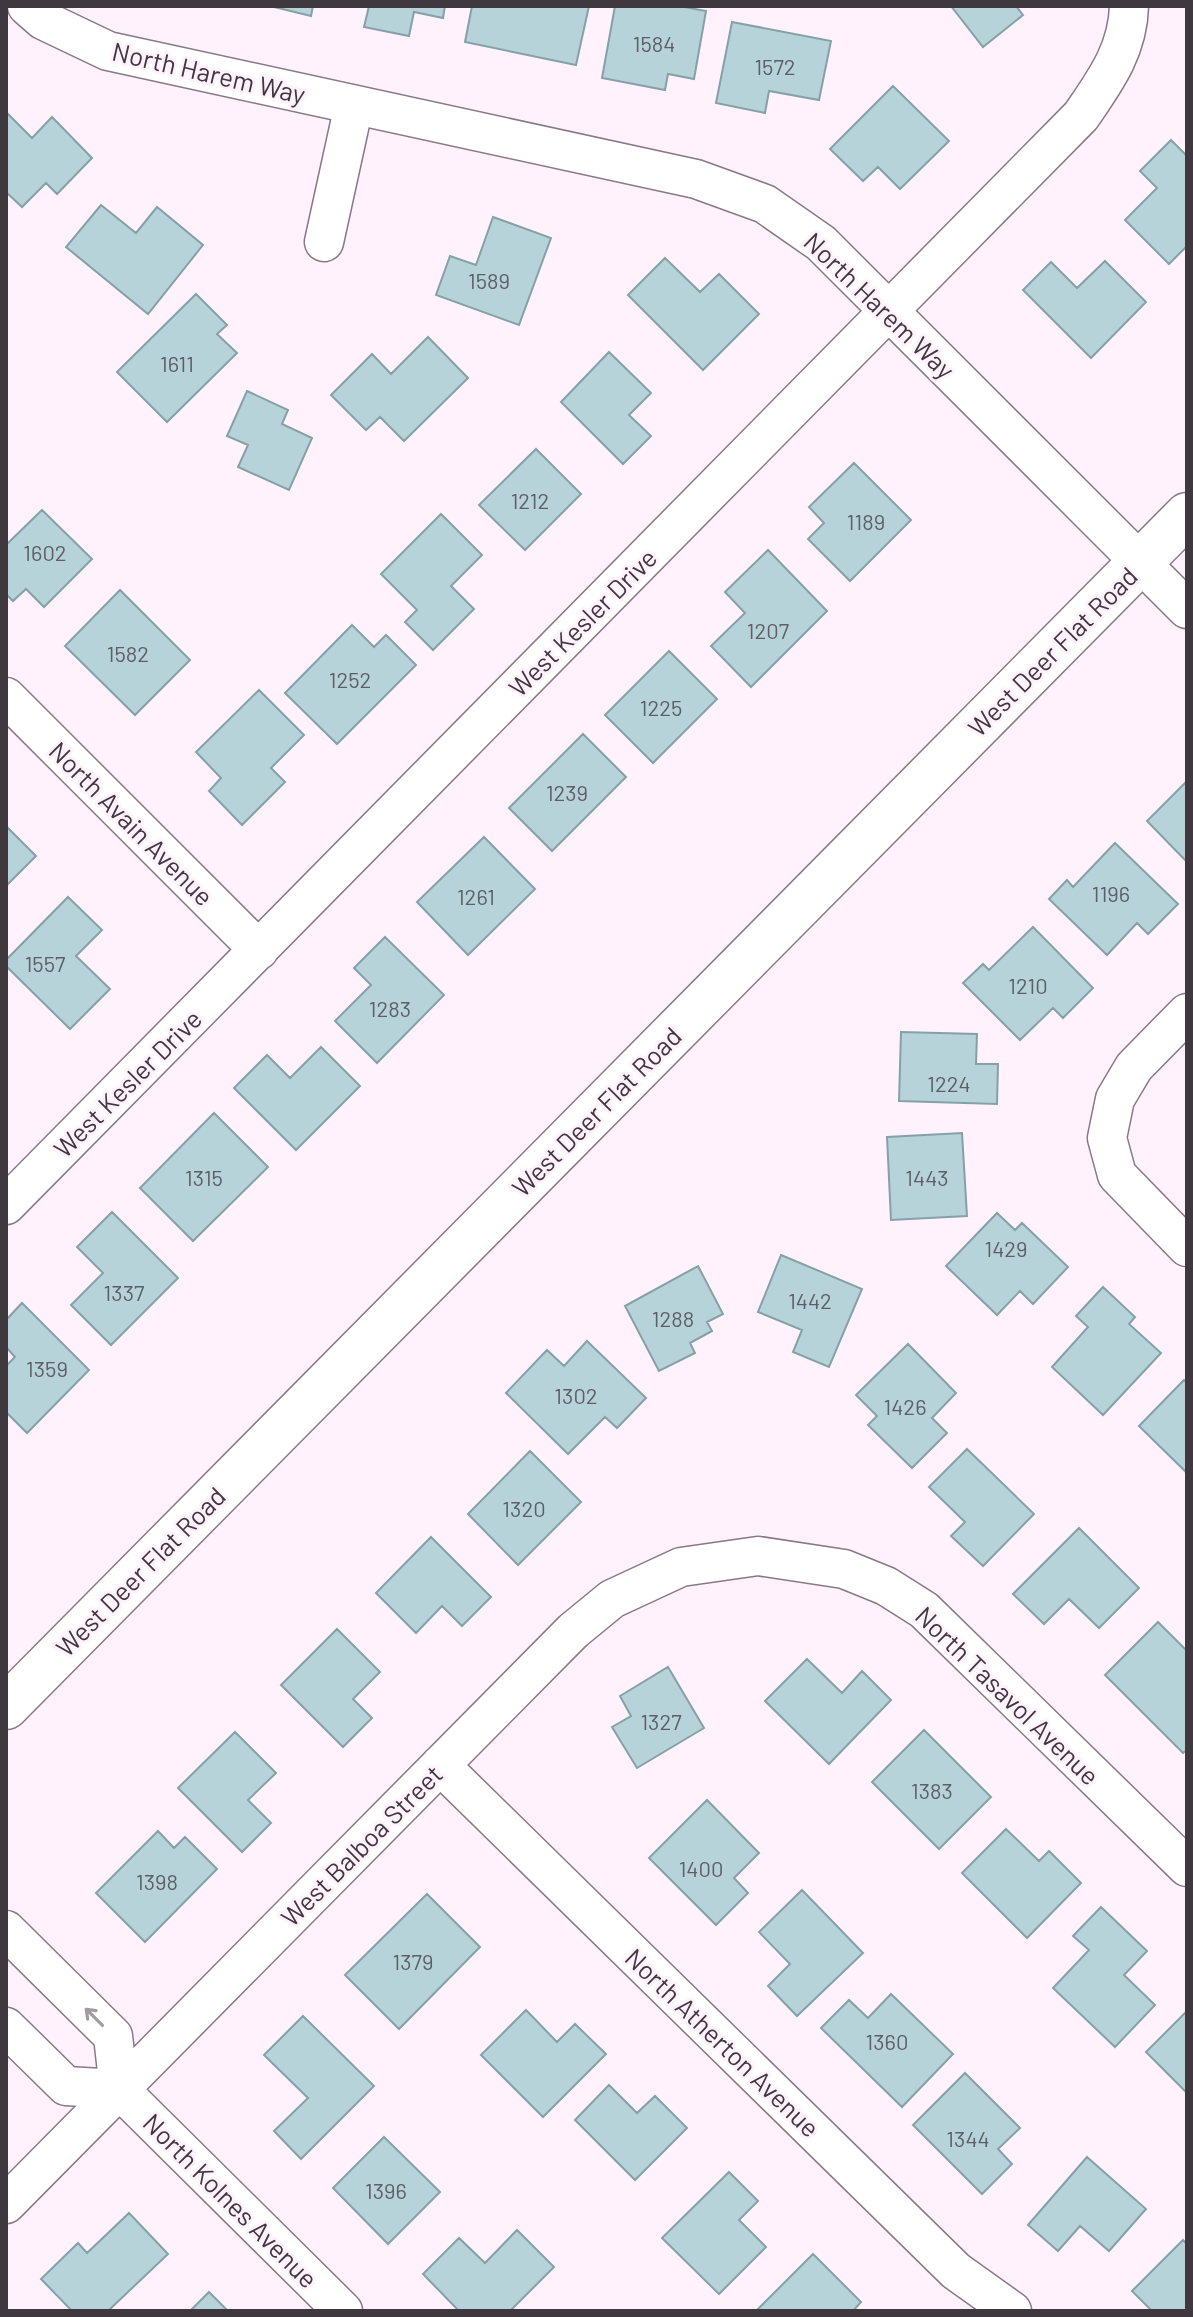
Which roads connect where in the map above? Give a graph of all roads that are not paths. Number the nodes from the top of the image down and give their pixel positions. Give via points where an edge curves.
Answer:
1 (27, 6) edge
2 (1129, 13) edge
3 (354, 105) junction
4 (324, 242) dead end
5 (889, 311) junction
6 (1187, 515) edge
7 (1139, 563) junction
8 (1187, 609) edge
9 (6, 697) edge
10 (259, 950) junction
11 (1187, 1013) edge
12 (6, 1205) edge
13 (1187, 1247) edge
14 (758, 1556) joint
15 (6, 1707) edge
16 (440, 1765) junction
17 (1187, 1867) edge
18 (6, 1930) edge
19 (6, 2027) edge
20 (119, 2089) junction
21 (6, 2204) edge
22 (343, 2311) edge
23 (1012, 2311) edge

1 - 3 street, North Harem Way via 43,20 108,51
2 - 5 street, West Kesler Drive via 1115,67 1081,116
3 - 4 street
3 - 5 street, North Harem Way via 696,179 765,204 821,243
5 - 7 street, North Harem Way
5 - 10 street, West Kesler Drive
6 - 7 main road, West Deer Flat Road
7 - 8 street, North Harem Way
7 - 15 main road, West Deer Flat Road
9 - 10 street, North Avain Avenue
10 - 12 street, West Kesler Drive
11 - 13 street via 1134,1067 1115,1099 1107,1138 1117,1175
14 - 16 street, West Balboa Street via 681,1567 612,1599 573,1631
14 - 17 street, North Tasavol Avenue via 844,1569 886,1586 924,1610
16 - 20 street, West Balboa Street
16 - 23 street, North Atherton Avenue via 956,2271
20 -> 18 street via 113,2036
19 - 20 street via 66,2086
20 - 21 street, West Balboa Street
20 - 22 street, North Kolnes Avenue

